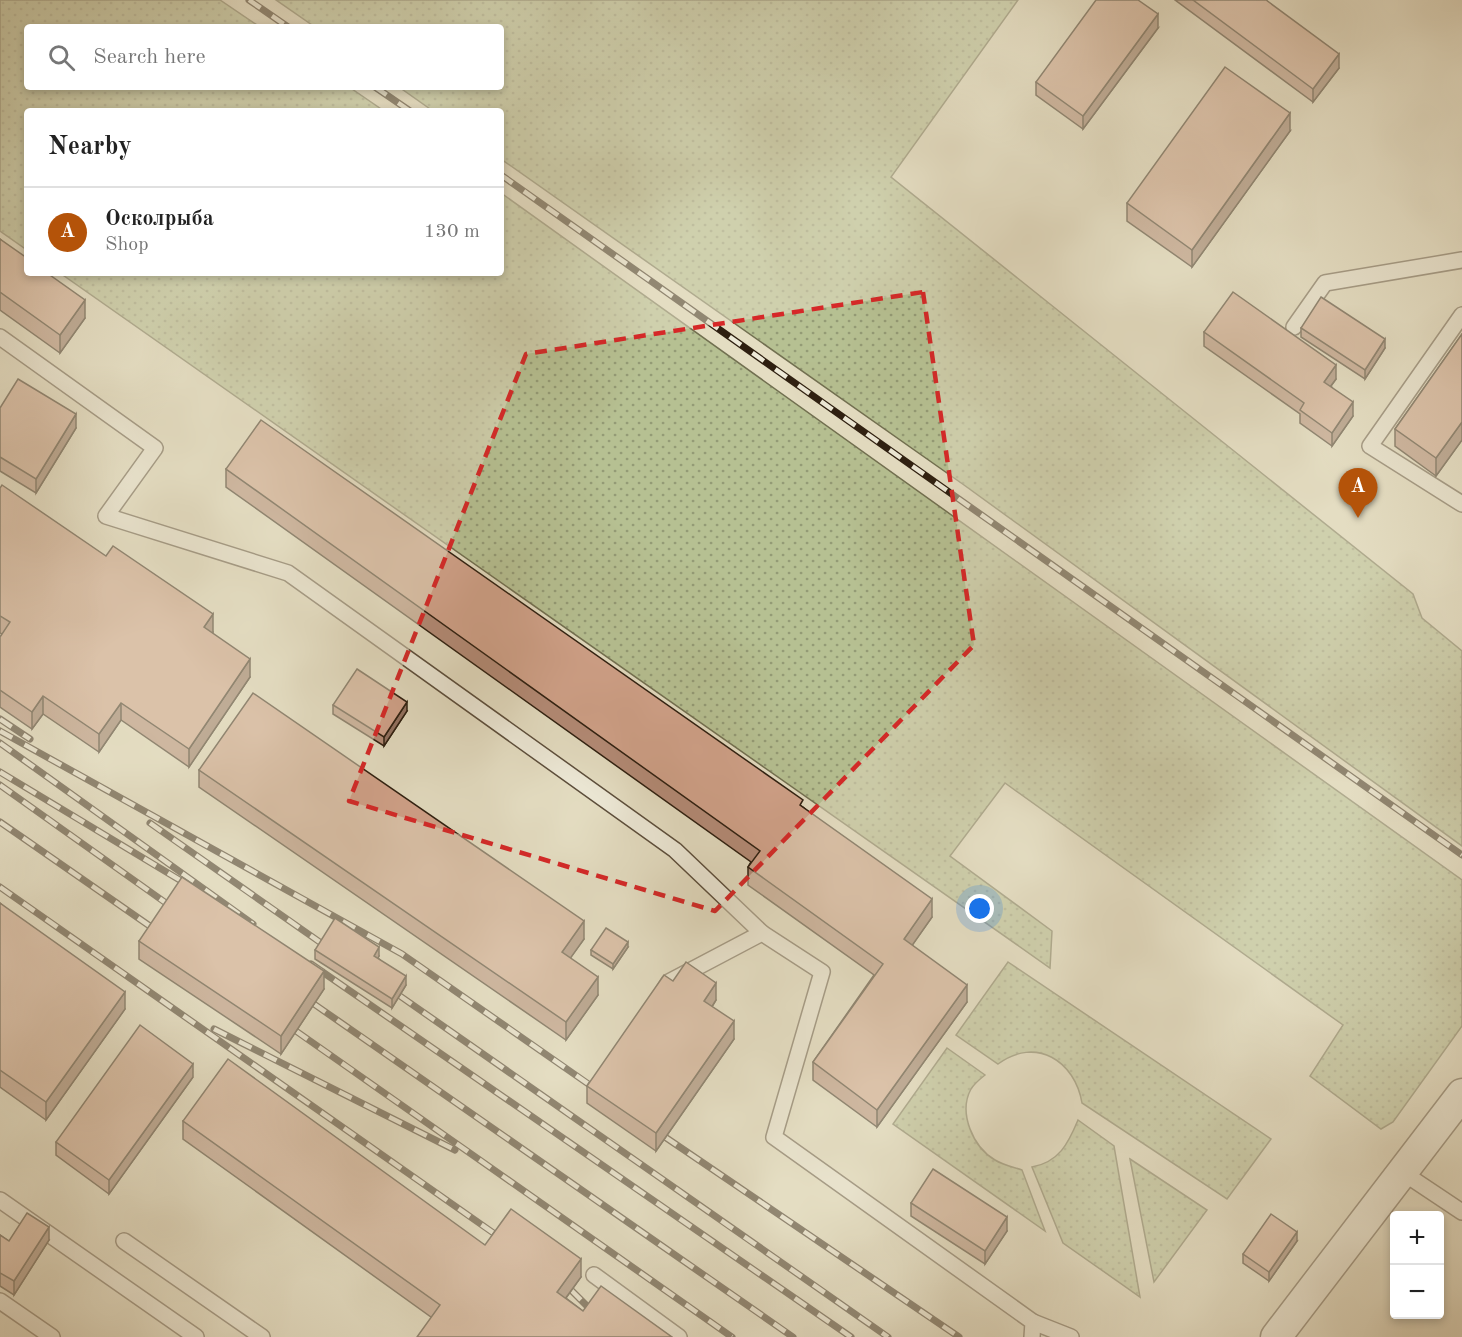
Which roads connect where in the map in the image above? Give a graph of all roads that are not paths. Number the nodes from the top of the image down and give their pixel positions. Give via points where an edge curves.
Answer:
1 (1462, 260) edge
2 (1462, 315) edge
3 (1294, 327) dead end
4 (0, 337) edge
5 (1462, 504) edge
6 (762, 933) junction
7 (651, 1009) edge
8 (1462, 1094) edge
9 (1402, 1172) junction
10 (0, 1200) edge
11 (1462, 1212) edge
12 (124, 1242) dead end
13 (594, 1275) dead end
14 (0, 1301) edge
15 (1032, 1329) edge
16 (52, 1337) edge
17 (196, 1337) edge
18 (261, 1337) edge
19 (679, 1337) edge
20 (1071, 1337) edge
21 (1276, 1337) edge

1 - 3 lane via 1325,283
2 - 5 lane via 1370,446
4 - 6 lane via 156,448 106,516 288,573 675,850
6 - 7 lane via 669,982
6 - 15 lane via 822,972 774,1137
8 - 9 street
9 - 11 lane
9 - 21 street
10 - 17 lane
12 - 18 lane
13 - 19 lane
14 - 16 lane
15 - 20 lane

